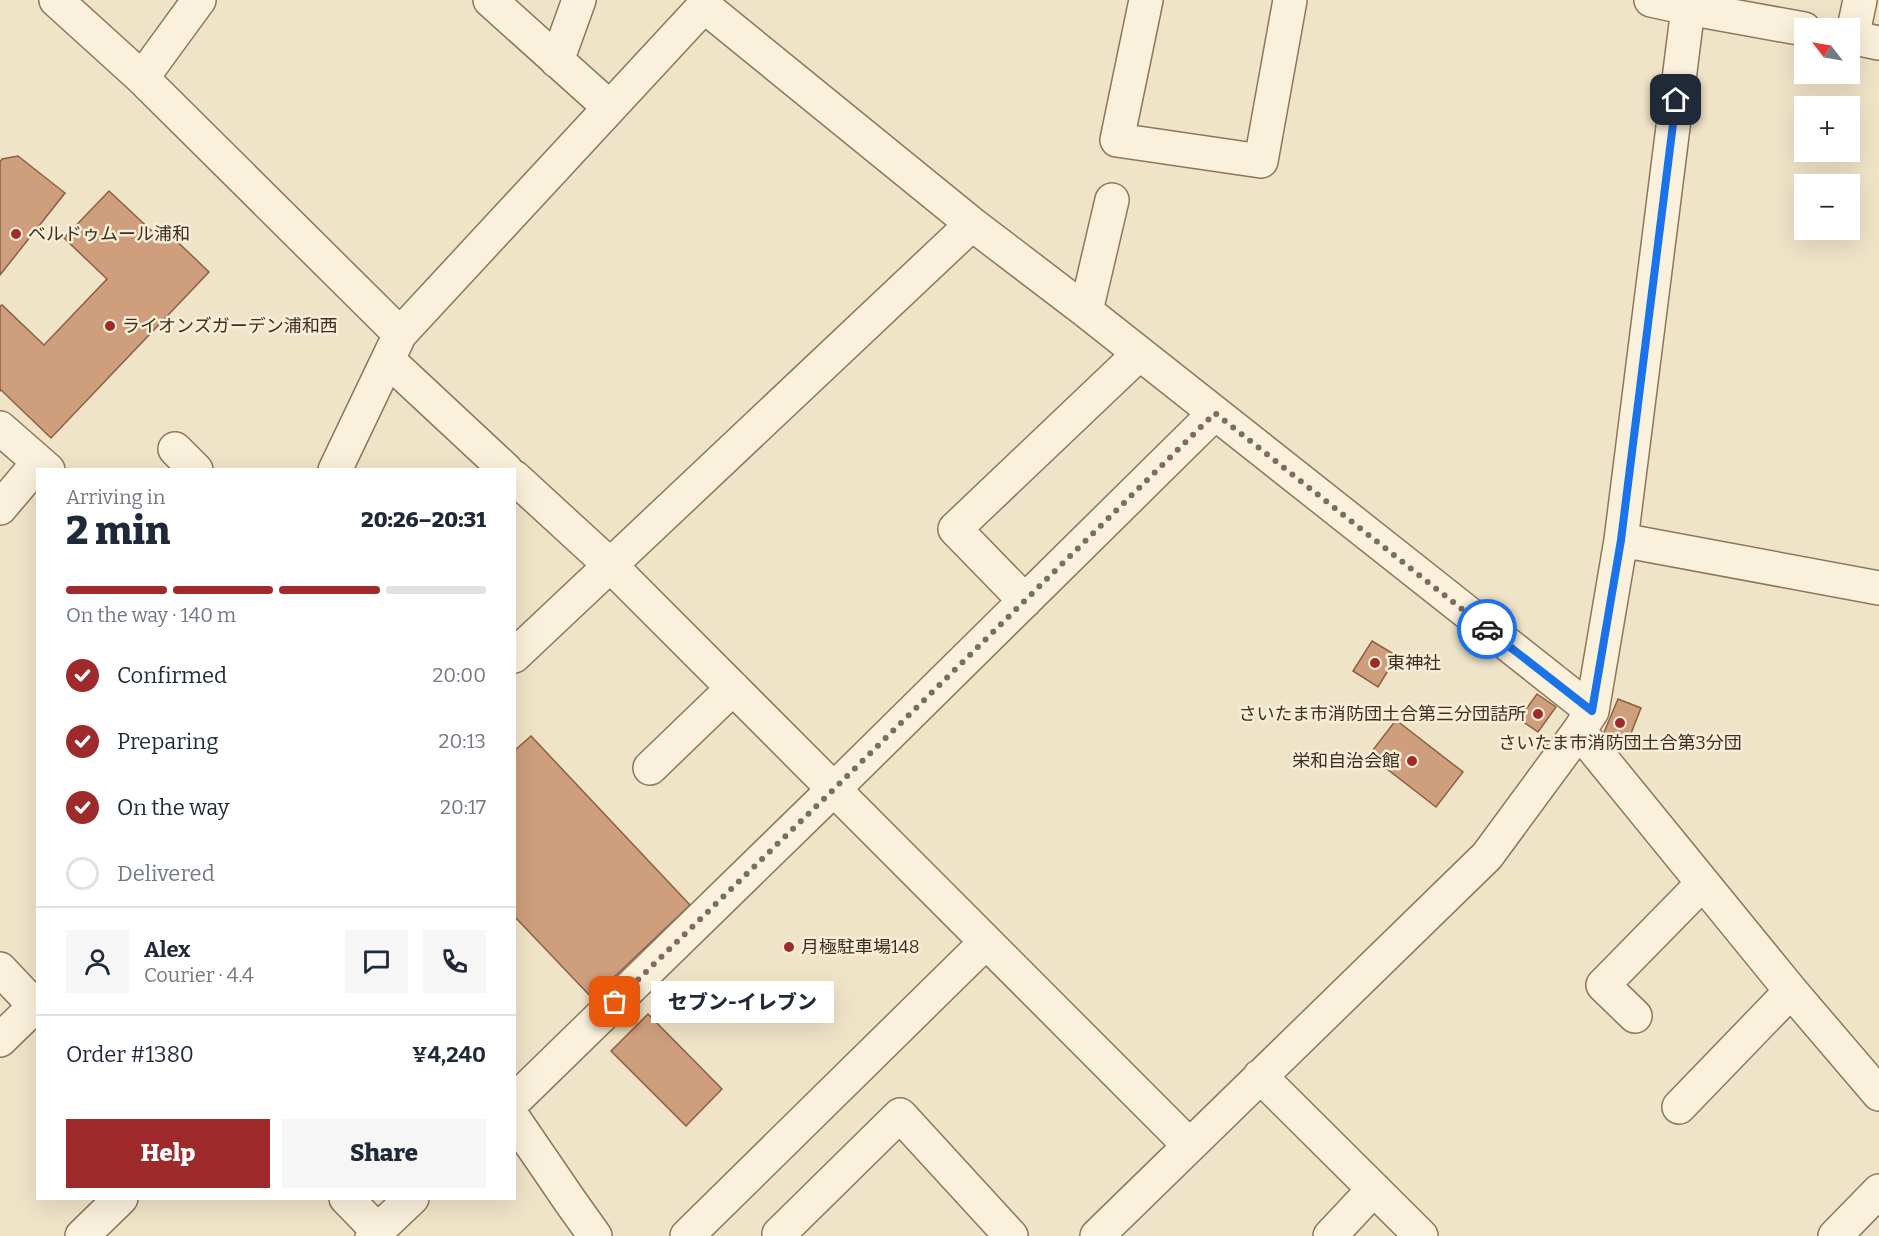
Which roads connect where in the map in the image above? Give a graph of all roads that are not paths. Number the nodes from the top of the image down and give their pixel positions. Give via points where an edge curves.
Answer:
1 (56, 0) edge
2 (199, 0) edge
3 (490, 0) edge
4 (579, 0) edge
5 (1146, 0) edge
6 (1290, 0) edge
7 (1651, 0) edge
8 (1860, 0) edge
9 (706, 3) edge
10 (1689, 4) edge
11 (1860, 18) edge
12 (1794, 27) edge
13 (557, 61) junction
14 (142, 78) junction
15 (609, 107) junction
16 (1112, 200) dead end
17 (972, 224) junction
18 (1086, 311) junction
19 (394, 347) junction
20 (1139, 354) junction
21 (1215, 413) junction
22 (0, 428) edge
23 (43, 466) edge
24 (336, 468) edge
25 (504, 468) edge
26 (36, 473) edge
27 (516, 479) edge
28 (0, 508) edge
29 (1621, 540) junction
30 (611, 566) junction
31 (1879, 588) edge
32 (1024, 601) junction
33 (516, 654) edge
34 (733, 688) junction
35 (1585, 721) junction
36 (650, 768) dead end
37 (834, 789) junction
38 (1703, 883) junction
39 (986, 942) junction
40 (0, 969) edge
41 (1791, 991) junction
42 (36, 1005) edge
43 (1635, 1016) dead end
44 (0, 1040) edge
45 (1260, 1076) junction
46 (1879, 1094) edge
47 (516, 1099) edge
48 (1679, 1107) dead end
49 (516, 1122) edge
50 (1189, 1145) junction
51 (1374, 1189) junction
52 (1879, 1191) edge
53 (119, 1200) edge
54 (348, 1200) edge
55 (410, 1200) edge
56 (375, 1233) edge
57 (82, 1236) edge
58 (595, 1236) edge
59 (687, 1236) edge
60 (781, 1236) edge
61 (1011, 1236) edge
62 (1097, 1236) edge
63 (1330, 1236) edge
64 (1421, 1236) edge
65 (1835, 1236) edge

1 - 14 street
2 - 14 street
3 - 13 street
4 - 13 street
5 - 6 street via 1117,140 1261,160
7 - 10 street
8 - 11 street
9 - 15 street
9 - 17 street
10 - 12 street
10 - 29 street
13 - 15 street
14 - 19 street
15 - 19 street
16 - 18 street
17 - 18 street
17 - 30 street
18 - 20 street
19 - 24 street
19 - 25 street
20 - 21 street
20 - 32 street via 955,529
21 - 32 street
21 - 35 street
22 - 23 street
26 - 28 street
27 - 30 street
29 - 31 street
29 - 35 street
30 - 33 street
30 - 34 street
32 - 37 street
34 - 36 street
34 - 37 street
35 - 38 street
35 - 45 street via 1487,856
37 - 39 street
37 - 47 street
38 - 41 street
38 - 43 street via 1603,985
39 - 50 street
39 - 59 street
40 - 42 street
41 - 46 street
41 - 48 street
42 - 44 street
45 - 50 street
45 - 51 street
49 - 58 street
50 - 62 street
51 - 63 street
51 - 64 street
52 - 65 street
53 - 57 street
54 - 56 street
55 - 56 street
60 - 61 street via 900,1115

